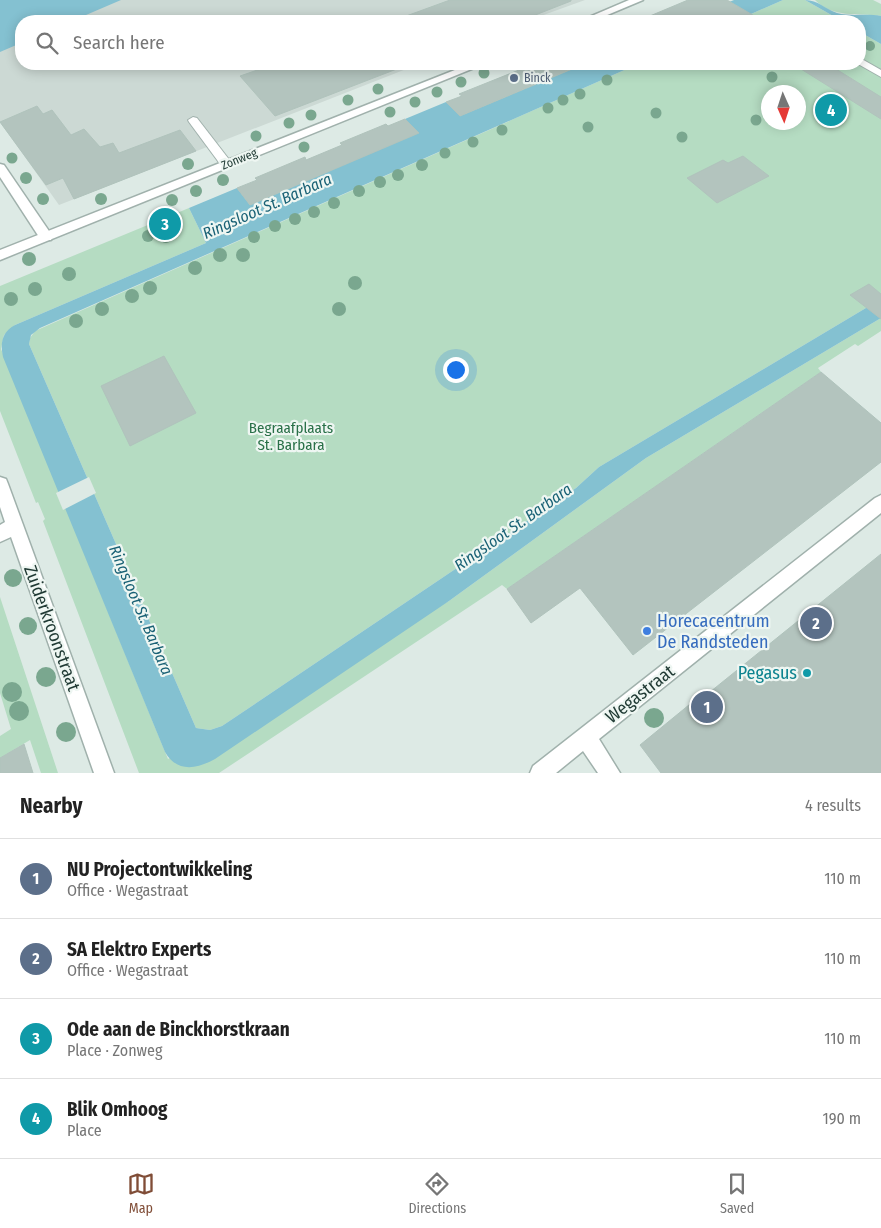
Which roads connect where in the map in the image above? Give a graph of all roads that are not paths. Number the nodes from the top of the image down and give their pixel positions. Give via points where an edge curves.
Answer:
1 (638, 0) edge
2 (600, 15) edge
3 (866, 65) edge
4 (464, 70) edge
5 (881, 74) edge
6 (193, 120) dead end
7 (227, 165) junction
8 (0, 168) edge
9 (46, 237) junction
10 (0, 255) edge
11 (0, 484) edge
12 (881, 503) edge
13 (8, 530) edge
14 (586, 738) junction
15 (104, 773) edge
16 (540, 773) edge
17 (610, 773) edge

1 - 2 street
3 - 5 lane
4 - 7 street, Zonweg
6 - 7 lane
7 - 9 street, Zonweg
8 - 9 street
9 - 10 street, Zonweg
11 - 13 street, Zuiderkroonstraat
12 - 14 street, Wegastraat
13 - 15 street, Zuiderkroonstraat
14 - 16 street, Wegastraat
14 - 17 street

